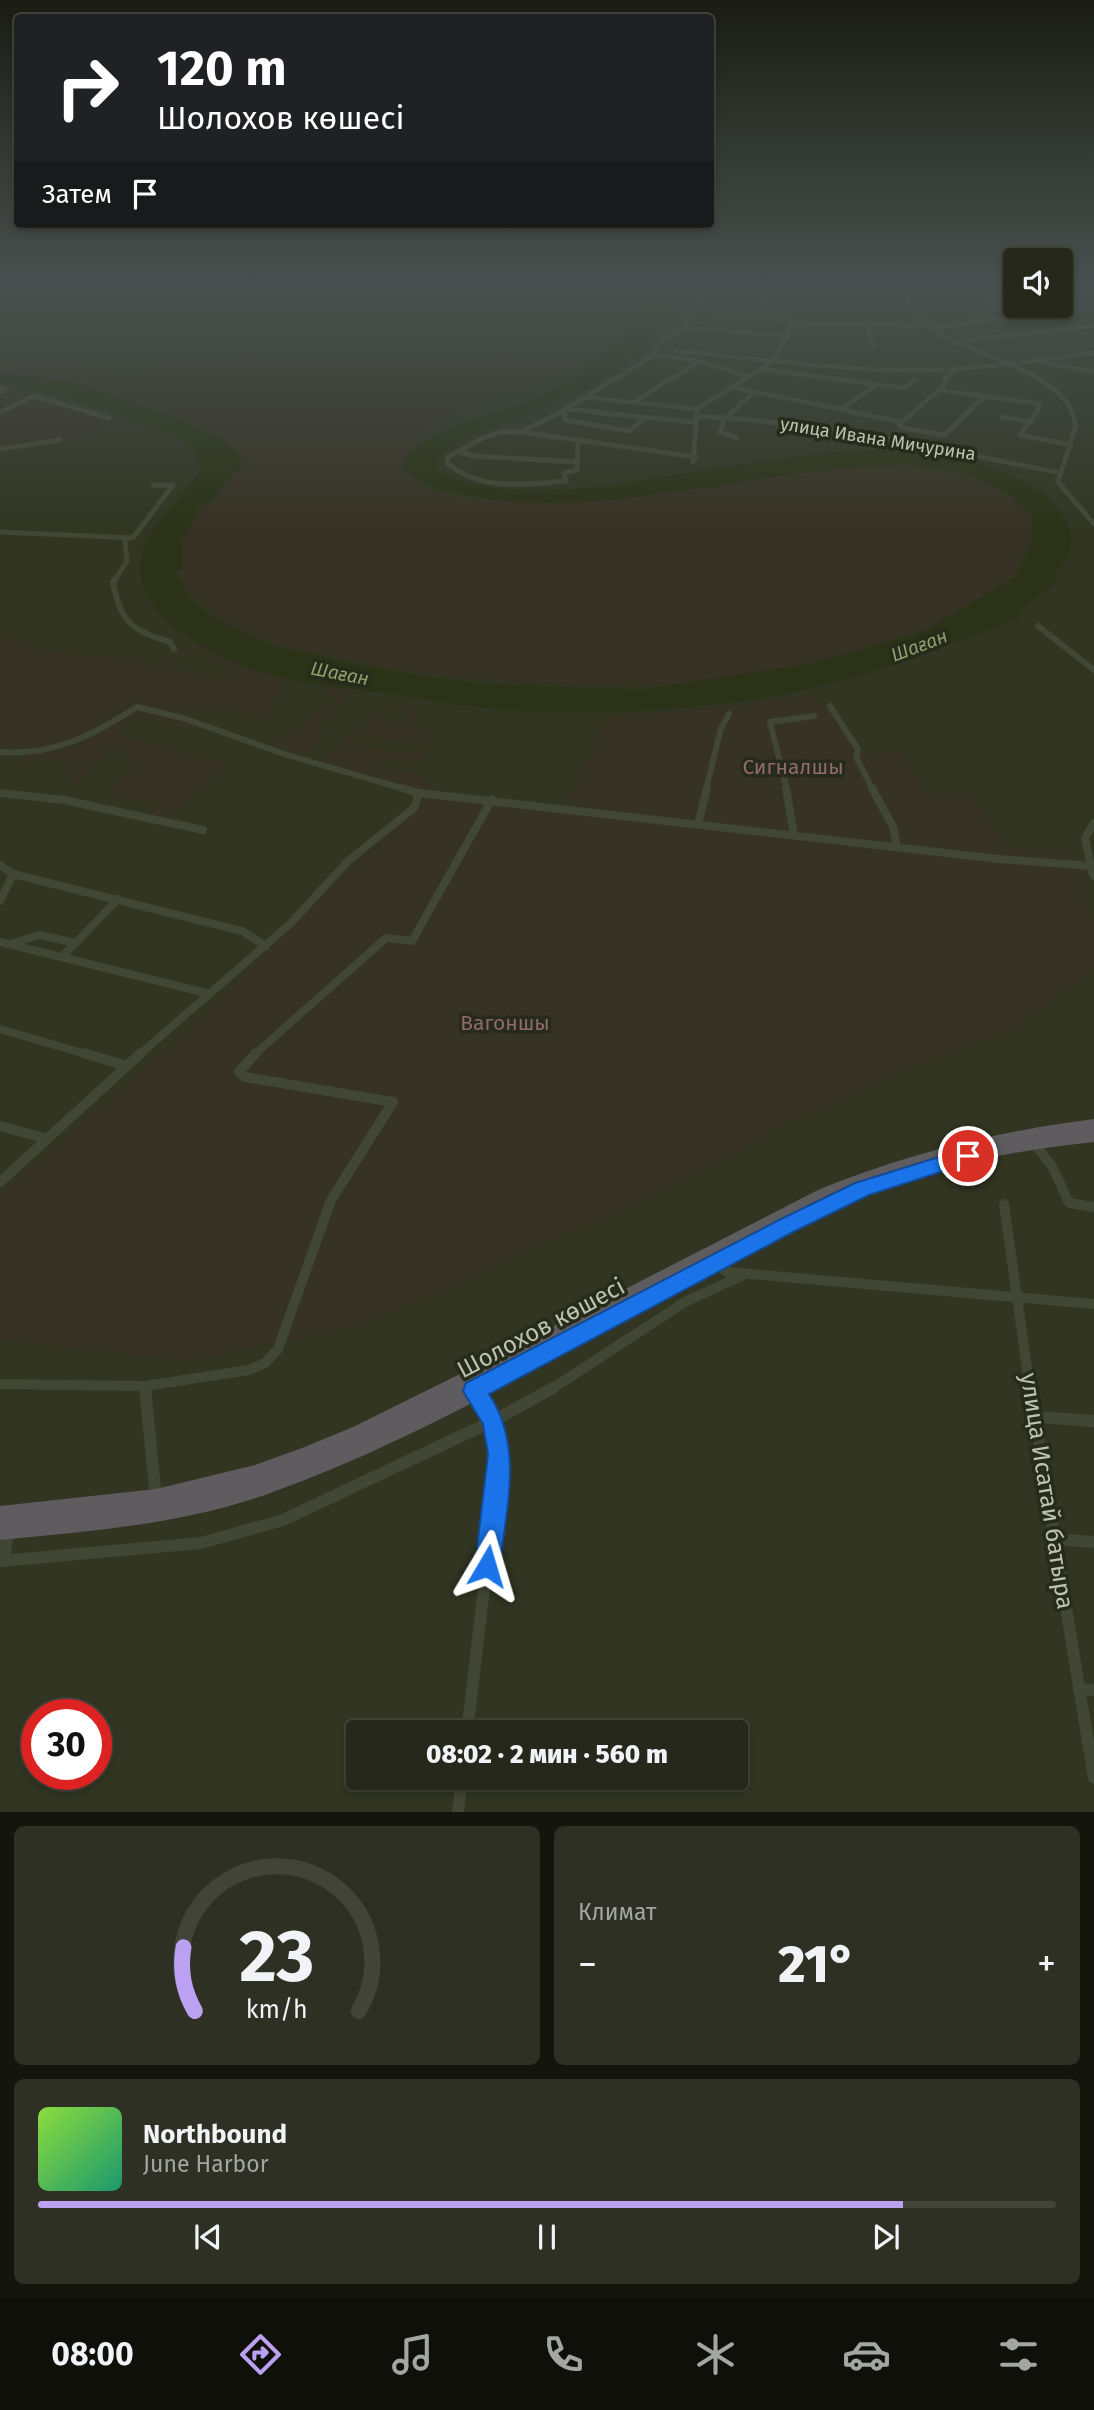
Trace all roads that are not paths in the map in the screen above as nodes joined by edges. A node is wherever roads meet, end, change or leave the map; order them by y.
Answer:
1 (636, 366) edge
2 (691, 366) edge
3 (713, 366) edge
4 (766, 366) edge
5 (837, 366) edge
6 (993, 366) edge
7 (1015, 366) edge
8 (1061, 366) edge
9 (760, 369) junction
10 (952, 369) junction
11 (1094, 372) edge
12 (748, 376) junction
13 (914, 380) dead end
14 (876, 385) junction
15 (731, 387) junction
16 (939, 390) junction
17 (754, 391) junction
18 (984, 396) junction
19 (583, 397) junction
20 (634, 402) junction
21 (697, 409) junction
22 (565, 410) junction
23 (841, 410) junction
24 (0, 412) edge
25 (1002, 417) dead end
26 (109, 418) dead end
27 (645, 418) junction
28 (727, 418) junction
29 (694, 419) junction
30 (1031, 422) junction
31 (900, 423) junction
32 (521, 432) junction
33 (737, 438) dead end
34 (60, 440) dead end
35 (582, 441) junction
36 (1072, 445) junction
37 (0, 449) edge
38 (457, 452) junction
39 (578, 462) junction
40 (1060, 473) junction
41 (153, 485) dead end
42 (1094, 524) edge
43 (0, 532) edge
44 (125, 540) junction
45 (1038, 626) dead end
46 (174, 649) dead end
47 (1094, 670) edge
48 (830, 706) dead end
49 (729, 714) dead end
50 (814, 716) dead end
51 (0, 752) edge
52 (0, 793) edge
53 (419, 793) junction
54 (492, 799) junction
55 (1094, 823) edge
56 (698, 824) junction
57 (202, 830) dead end
58 (794, 835) junction
59 (897, 847) junction
60 (0, 866) edge
61 (1093, 870) edge
62 (13, 874) junction
63 (118, 899) junction
64 (0, 901) edge
65 (0, 942) edge
66 (76, 943) junction
67 (10, 944) junction
68 (266, 946) junction
69 (62, 957) junction
70 (210, 994) junction
71 (0, 1029) edge
72 (127, 1066) junction
73 (1094, 1125) edge
74 (0, 1126) edge
75 (1094, 1136) edge
76 (48, 1139) junction
77 (1033, 1142) junction
78 (0, 1182) edge
79 (1004, 1204) dead end
80 (1094, 1207) edge
81 (716, 1263) junction
82 (746, 1274) junction
83 (1016, 1297) junction
84 (1094, 1304) edge
85 (0, 1384) edge
86 (471, 1385) junction
87 (145, 1386) junction
88 (1034, 1416) junction
89 (494, 1421) junction
90 (1094, 1421) edge
91 (156, 1498) junction
92 (4, 1522) edge
93 (1054, 1539) junction
94 (1094, 1542) edge
95 (2, 1561) edge
96 (1079, 1689) junction
97 (1094, 1690) edge
98 (468, 1720) edge
99 (1094, 1777) edge
100 (461, 1790) edge
101 (458, 1811) edge

1 - 19 street
2 - 20 street
3 - 12 street
4 - 9 street
5 - 10 street
6 - 10 street
7 - 36 street
8 - 11 street
9 - 12 street
9 - 14 street
10 - 16 street
12 - 15 street
13 - 14 street
14 - 23 street
15 - 17 street
15 - 21 street
16 - 18 street
16 - 31 street
17 - 23 street
17 - 28 street
18 - 30 street
18 - 31 street
19 - 20 street
19 - 22 street
20 - 21 street
21 - 29 street
22 - 27 street, улица Ивана Мичурина
22 - 27 street
22 - 32 street
23 - 31 street
24 - 26 street
25 - 30 street
27 - 29 street, улица Ивана Мичурина
28 - 29 street, улица Ивана Мичурина
28 - 33 street
28 - 40 street, улица Ивана Мичурина
29 - 35 street
30 - 36 street
32 - 35 street
32 - 38 street
34 - 37 street
35 - 39 street
36 - 40 street
38 - 39 street
38 - 39 street
40 - 42 street
41 - 44 street
43 - 44 street
44 - 46 street
45 - 47 street
48 - 59 street
49 - 56 street
50 - 58 street
51 - 53 street
52 - 57 street
53 - 54 street
53 - 68 street
54 - 56 street
54 - 87 street
55 - 61 street
56 - 58 street
58 - 59 street
59 - 61 street
60 - 62 street
62 - 63 street
62 - 64 street
63 - 66 street
63 - 68 street
65 - 67 street
66 - 67 street
66 - 69 street
67 - 69 street
68 - 70 street
69 - 70 street
70 - 72 street
71 - 72 street
72 - 76 street
73 - 86 highway, Шолохов көшесі
74 - 76 street
75 - 77 highway, Шолохов көшесі
76 - 78 street
77 - 80 street
77 - 81 highway, Шолохов көшесі
79 - 83 street, улица Исатай батыра
81 - 82 street
81 - 86 highway, Шолохов көшесі
82 - 83 street
82 - 89 street
83 - 84 street
83 - 88 street, улица Исатай батыра
85 - 87 street
86 - 89 street
86 - 91 highway, Шолохов көшесі
86 - 92 highway, Шолохов көшесі
87 - 91 street
88 - 90 street
88 - 93 street, улица Исатай батыра
89 - 95 street
89 - 98 street
91 - 92 highway, Шолохов көшесі
92 - 95 street
93 - 94 street
93 - 96 street, улица Исатай батыра
96 - 97 street
96 - 99 street, улица Исатай батыра
100 - 101 street

